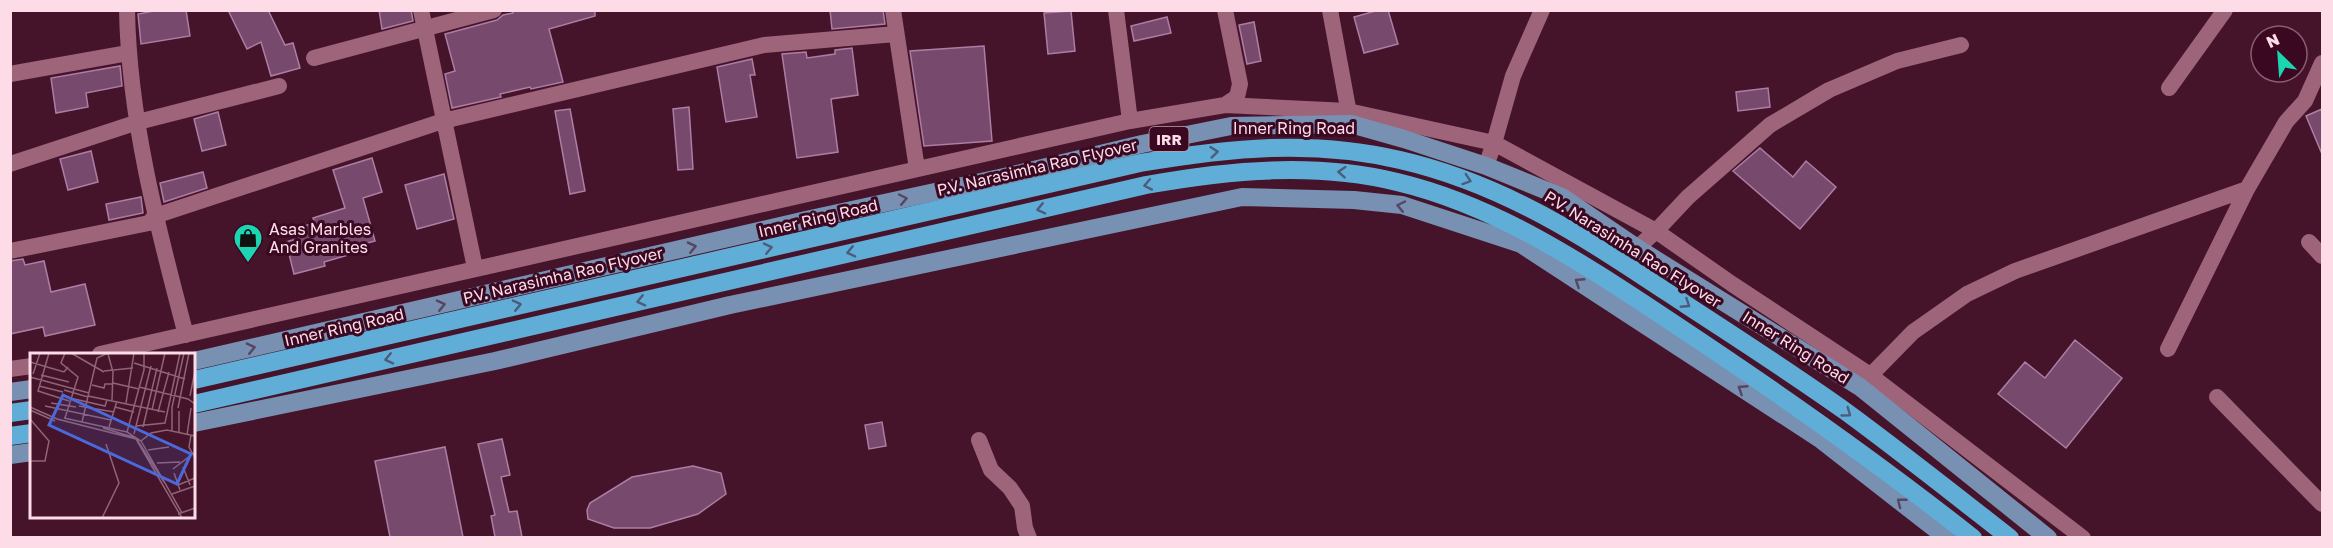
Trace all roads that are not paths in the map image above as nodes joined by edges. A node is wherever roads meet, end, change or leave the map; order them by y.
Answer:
1 (127, 10) edge
2 (422, 10) edge
3 (494, 10) edge
4 (893, 10) edge
5 (1116, 10) edge
6 (1225, 10) edge
7 (1330, 10) edge
8 (1542, 10) edge
9 (2225, 10) edge
10 (426, 30) junction
11 (896, 34) junction
12 (1961, 45) dead end
13 (128, 53) junction
14 (314, 58) dead end
15 (2322, 63) edge
16 (10, 74) edge
17 (279, 86) dead end
18 (2169, 88) dead end
19 (2322, 89) edge
20 (2305, 101) junction
21 (1225, 105) junction
22 (1350, 118) junction
23 (444, 121) junction
24 (1130, 121) junction
25 (138, 122) junction
26 (1494, 143) junction
27 (10, 164) edge
28 (1486, 166) junction
29 (918, 169) junction
30 (2247, 189) junction
31 (155, 216) junction
32 (1656, 231) junction
33 (2309, 242) dead end
34 (1637, 248) junction
35 (10, 251) edge
36 (2322, 256) edge
37 (475, 268) junction
38 (186, 335) junction
39 (2169, 348) dead end
40 (105, 353) edge
41 (195, 361) edge
42 (30, 366) edge
43 (10, 369) edge
44 (195, 380) edge
45 (1865, 381) junction
46 (30, 389) edge
47 (10, 392) edge
48 (2217, 396) dead end
49 (195, 404) edge
50 (30, 410) edge
51 (10, 413) edge
52 (195, 423) edge
53 (30, 433) edge
54 (10, 436) edge
55 (979, 440) dead end
56 (30, 452) edge
57 (10, 455) edge
58 (2322, 504) edge
59 (1029, 537) edge
60 (1947, 537) edge
61 (1973, 537) edge
62 (2010, 537) edge
63 (2048, 537) edge
64 (2083, 537) edge

1 - 13 street
2 - 10 street
3 - 10 street
4 - 11 street
5 - 24 street
6 - 21 street
7 - 22 street
8 - 26 street
9 - 18 street
10 - 14 street
10 - 23 street
11 - 23 street
11 - 29 street
12 - 32 street
13 - 16 street
13 - 25 street
15 - 20 street
17 - 25 street
19 - 20 street
20 - 30 street
21 - 22 street
21 - 24 street
22 - 26 street
22 - 28 main road, Inner Ring Road / IRR
41 -> 22 main road, Inner Ring Road / IRR
23 - 31 street
23 - 37 street
24 - 29 street
25 - 27 street
25 - 31 street
26 - 28 street
26 - 32 street
28 - 34 main road, Inner Ring Road / IRR
29 - 37 street
30 - 39 street
30 - 45 street
31 - 35 street
31 - 38 street
32 - 34 street
32 - 45 street
33 - 36 street
34 - 45 main road, Inner Ring Road / IRR
37 - 38 street
38 - 40 street
42 - 43 street
44 -> 62 highway, P.V. Narasimha Rao Flyover
45 - 63 main road, Inner Ring Road / IRR
45 - 64 street
46 - 47 main road
48 - 58 street
61 -> 49 highway
50 - 51 highway
60 -> 52 main road
53 - 54 highway
55 - 59 street
56 - 57 main road

